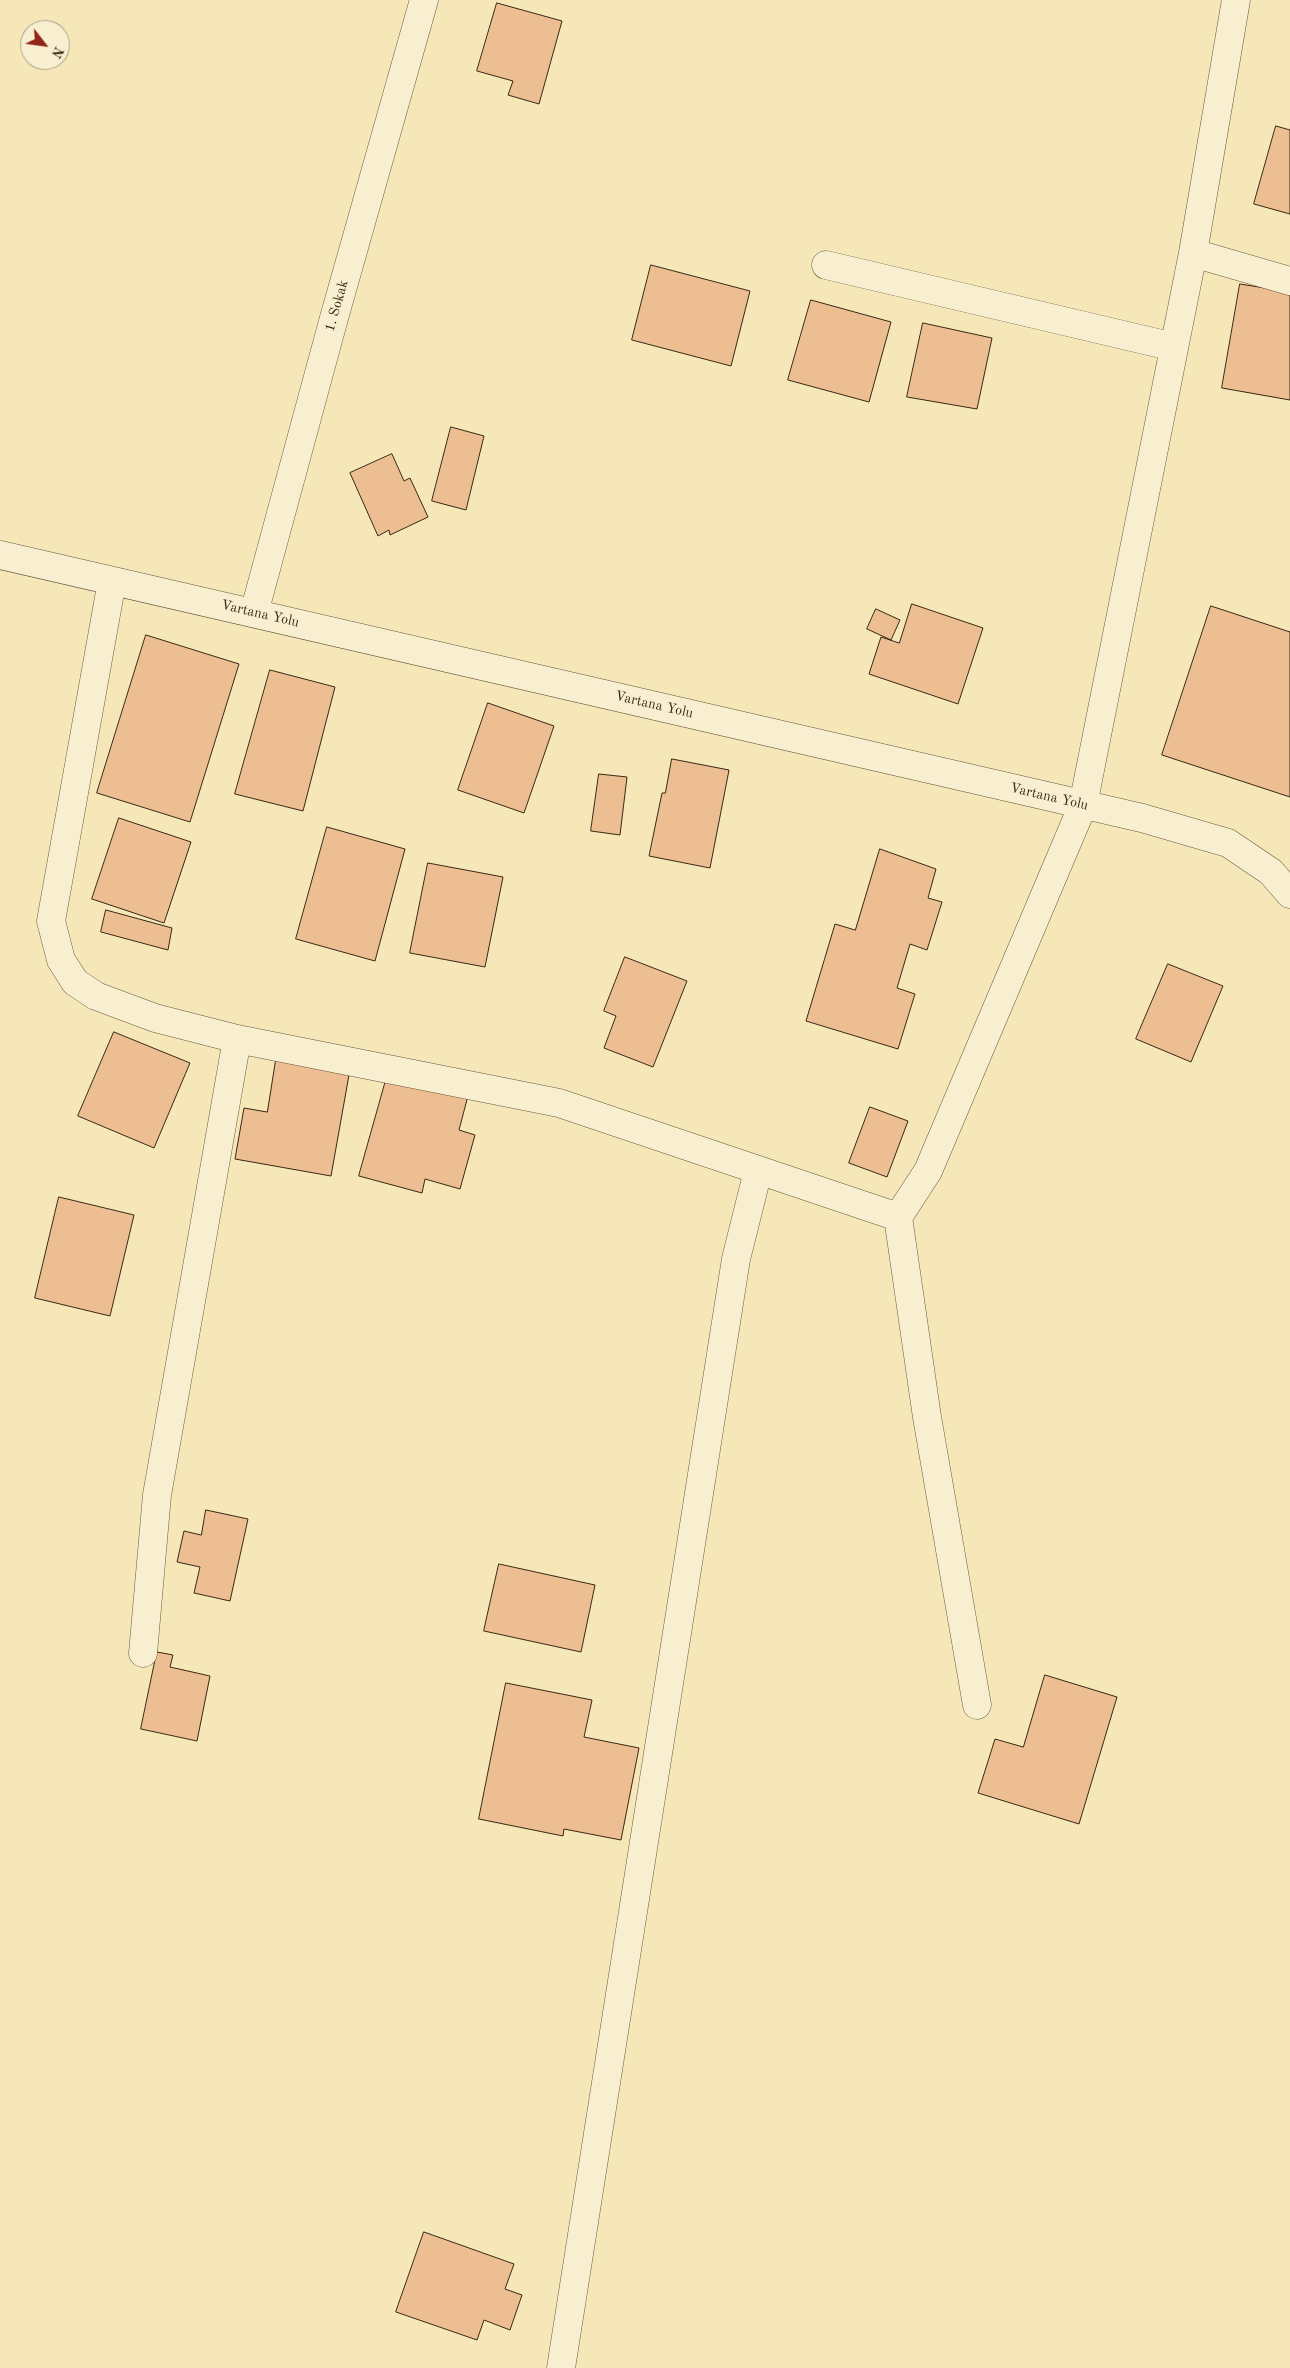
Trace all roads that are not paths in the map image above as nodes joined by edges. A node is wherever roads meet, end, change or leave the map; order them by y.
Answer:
1 (424, 0) edge
2 (1236, 0) edge
3 (1193, 253) junction
4 (826, 265) dead end
5 (1290, 281) edge
6 (1174, 347) junction
7 (0, 555) edge
8 (112, 581) junction
9 (254, 613) junction
10 (1083, 805) junction
11 (1290, 894) edge
12 (237, 1039) junction
13 (758, 1171) junction
14 (898, 1217) junction
15 (143, 1653) dead end
16 (976, 1706) dead end
17 (561, 2368) edge

1 - 9 street, 1. Sokak
2 - 3 street
3 - 5 street
3 - 6 street
4 - 6 street
6 - 10 street
7 - 8 street, Vartana Yolu
8 - 9 street, Vartana Yolu
8 - 12 street
9 - 10 street, Vartana Yolu
10 - 11 street, Vartana Yolu
10 - 14 street
12 - 13 street
12 - 15 street
13 - 14 street
13 - 17 street
14 - 16 street

